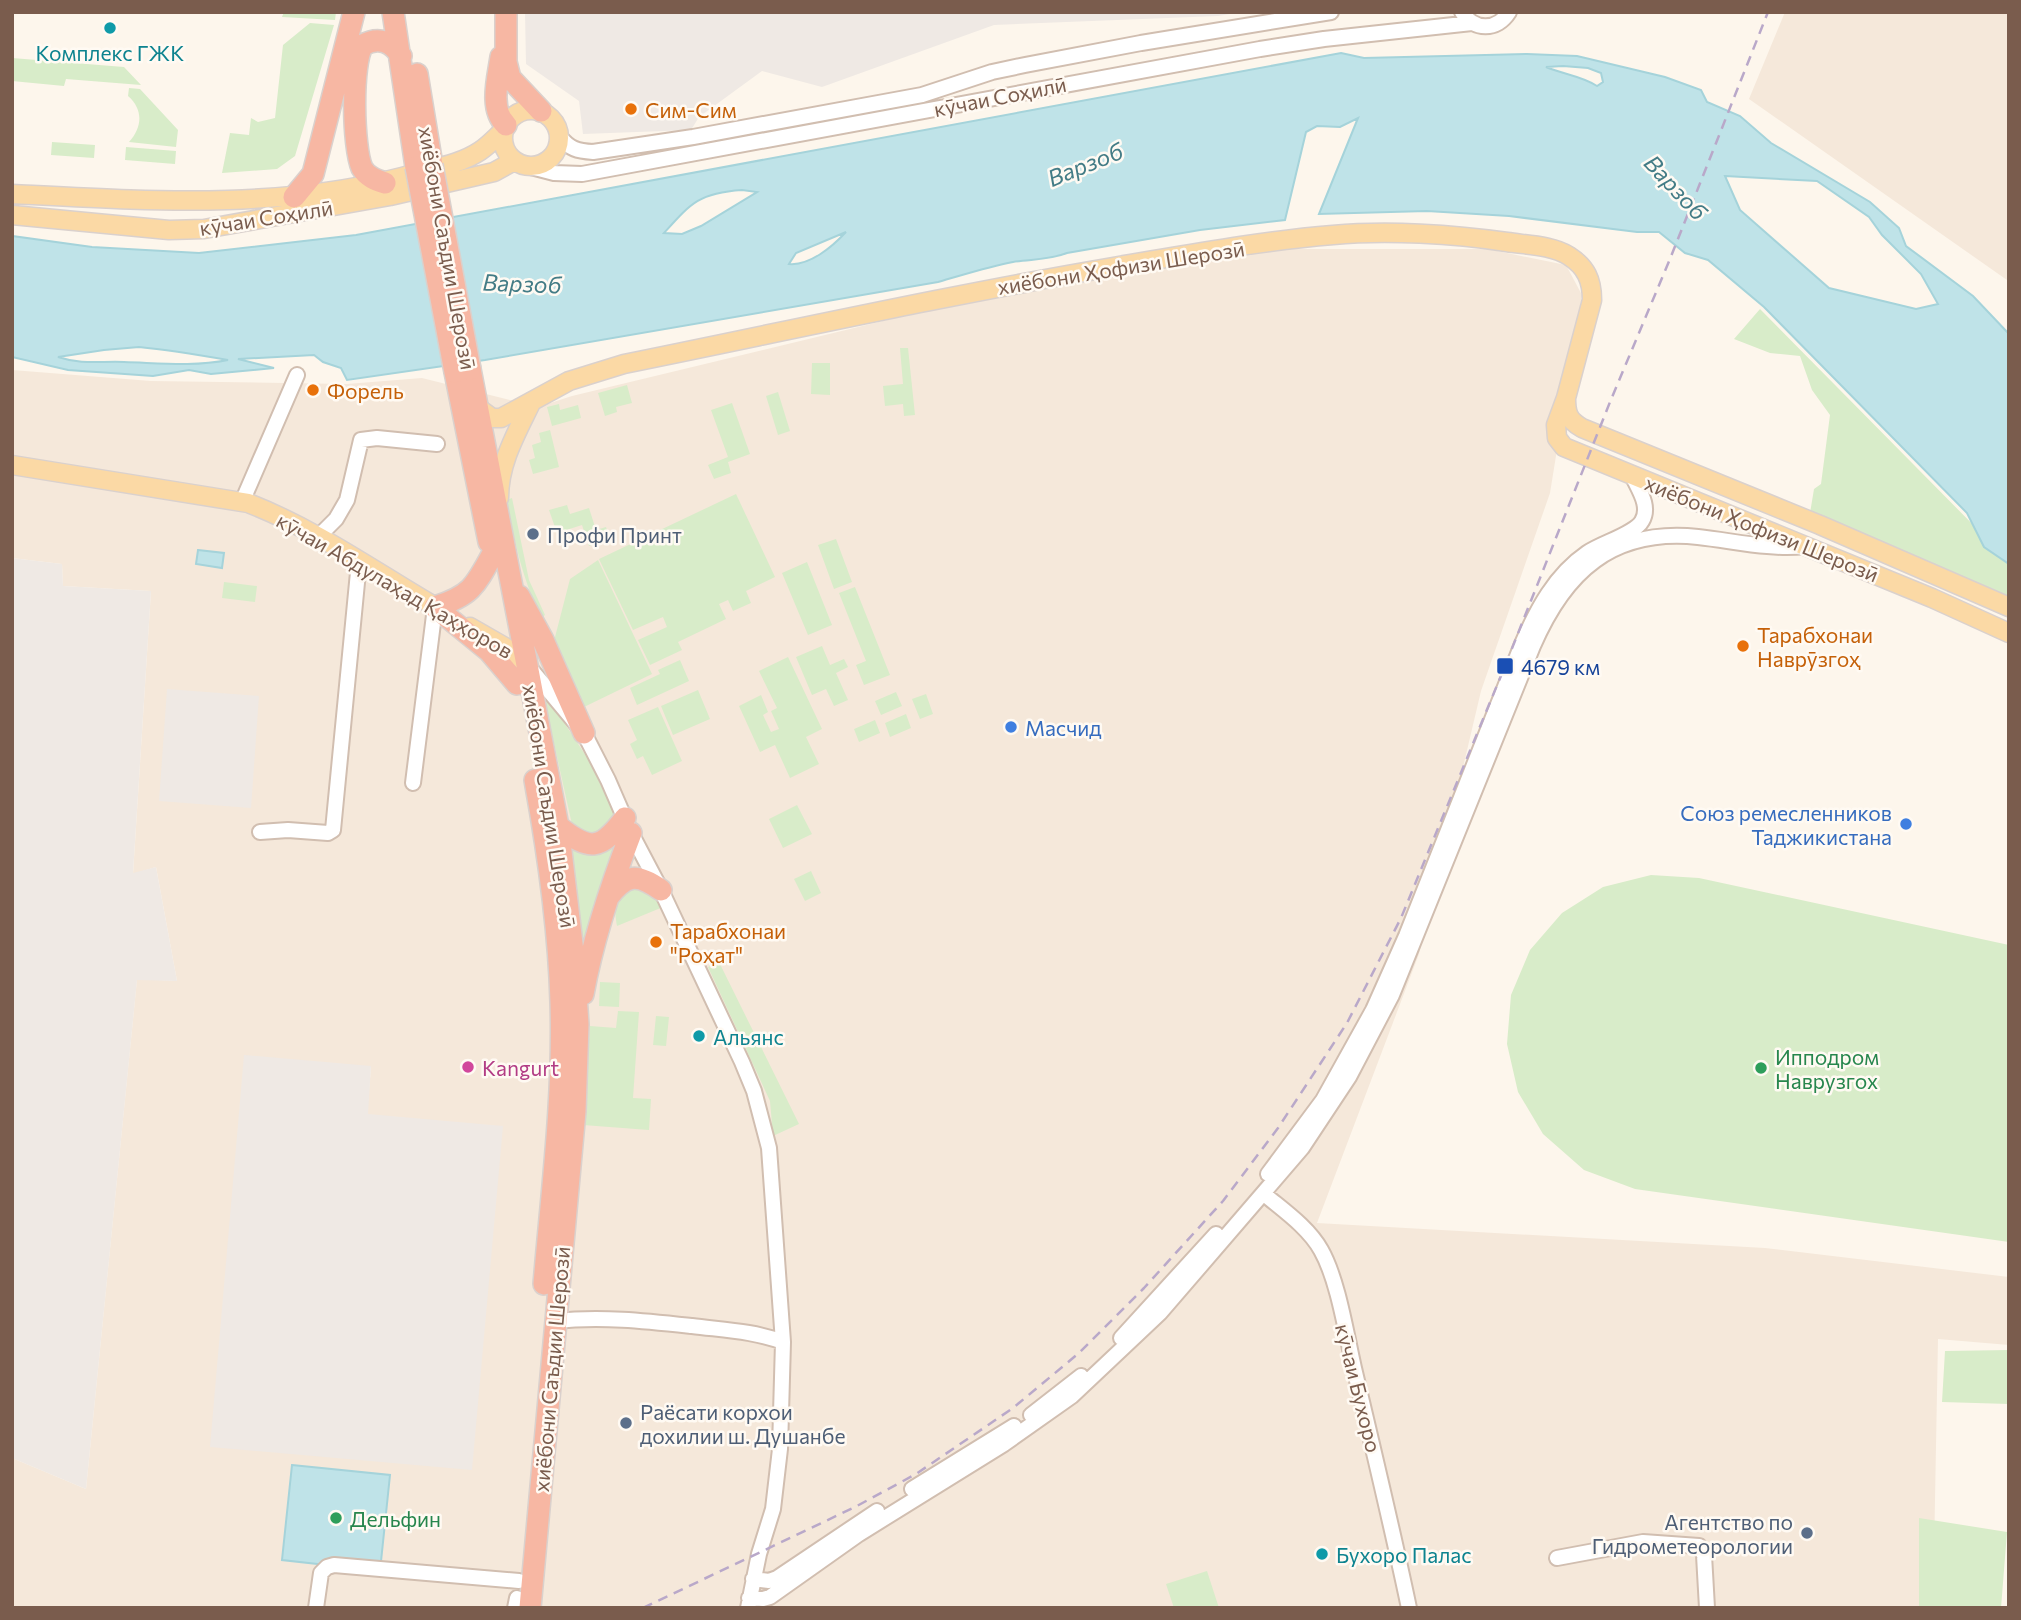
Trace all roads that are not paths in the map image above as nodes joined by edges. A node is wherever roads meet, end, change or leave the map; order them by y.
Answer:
1 (354, 12) edge
2 (393, 12) edge
3 (407, 12) edge
4 (506, 12) edge
5 (1331, 12) edge
6 (1509, 12) edge
7 (1467, 18) edge
8 (1255, 24) junction
9 (505, 34) junction
10 (1260, 49) junction
11 (401, 56) junction
12 (541, 111) junction
13 (505, 127) junction
14 (559, 137) junction
15 (522, 164) junction
16 (424, 166) junction
17 (385, 183) junction
18 (12, 194) edge
19 (294, 197) junction
20 (140, 199) junction
21 (207, 199) junction
22 (12, 215) edge
23 (133, 228) junction
24 (204, 229) junction
25 (462, 371) junction
26 (297, 374) dead end
27 (1566, 398) junction
28 (531, 403) junction
29 (477, 407) junction
30 (437, 444) dead end
31 (12, 465) edge
32 (1632, 475) junction
33 (242, 502) junction
34 (490, 512) junction
35 (1820, 525) junction
36 (317, 538) junction
37 (1808, 546) junction
38 (492, 555) junction
39 (359, 562) junction
40 (511, 580) junction
41 (435, 607) junction
42 (2009, 607) edge
43 (2009, 633) edge
44 (518, 656) junction
45 (517, 684) junction
46 (1500, 711) junction
47 (584, 733) junction
48 (413, 783) dead end
49 (628, 825) junction
50 (558, 826) junction
51 (261, 832) dead end
52 (1449, 841) junction
53 (661, 890) junction
54 (609, 896) junction
55 (578, 1024) junction
56 (1264, 1194) junction
57 (555, 1321) junction
58 (783, 1342) junction
59 (1557, 1558) dead end
60 (753, 1579) junction
61 (520, 1600) edge
62 (748, 1603) edge
63 (316, 1608) edge
64 (1409, 1608) edge
65 (1707, 1608) edge

1 - 19 highway
2 - 11 highway, хиёбони Саъдии Шерозӣ
3 - 16 highway, хиёбони Саъдии Шерозӣ
4 - 9 highway
5 - 8 street, кӯчаи Соҳилӣ
6 - 7 street, кӯчаи Соҳилӣ
7 - 10 street, кӯчаи Соҳилӣ
8 - 10 street
8 - 14 street, кӯчаи Соҳилӣ
9 - 12 highway
9 - 13 highway
10 - 15 street, кӯчаи Соҳилӣ
11 - 16 highway, хиёбони Саъдии Шерозӣ
11 - 17 highway
12 - 13 main road
12 - 14 main road
13 - 15 main road
13 - 17 main road, кӯчаи Соҳилӣ
14 - 15 main road
15 - 24 main road, кӯчаи Соҳилӣ
16 - 25 highway, хиёбони Саъдии Шерозӣ, bridge
17 - 19 main road, кӯчаи Соҳилӣ
18 - 20 main road, кӯчаи Соҳилӣ
19 - 21 main road, кӯчаи Соҳилӣ
20 - 21 main road, кӯчаи Соҳилӣ
20 - 23 main road
21 - 24 main road
22 - 23 main road, кӯчаи Соҳилӣ
23 - 24 main road, кӯчаи Соҳилӣ
25 - 29 highway, хиёбони Саъдии Шерозӣ
25 - 34 highway, хиёбони Саъдии Шерозӣ
26 - 33 street
27 - 28 main road, хиёбони Ҳофизи Шерозӣ
27 - 32 main road, хиёбони Ҳофизи Шерозӣ
27 - 35 main road, хиёбони Ҳофизи Шерозӣ
28 - 29 main road, хиёбони Ҳофизи Шерозӣ
28 - 34 main road
29 - 34 highway, хиёбони Саъдии Шерозӣ
30 - 36 street
31 - 33 main road, кӯчаи Абдулаҳад Қаҳҳоров
32 - 37 main road, хиёбони Ҳофизи Шерозӣ
32 - 46 street
33 - 36 main road, кӯчаи Абдулаҳад Қаҳҳоров
34 - 38 highway, хиёбони Саъдии Шерозӣ
34 - 40 highway, хиёбони Саъдии Шерозӣ
35 - 37 main road
35 - 42 main road, хиёбони Ҳофизи Шерозӣ
36 - 39 main road, кӯчаи Абдулаҳад Қаҳҳоров
37 - 43 main road, хиёбони Ҳофизи Шерозӣ
37 - 46 street
38 - 41 highway
38 - 44 highway, хиёбони Саъдии Шерозӣ
39 - 41 main road, кӯчаи Абдулаҳад Қаҳҳоров
39 - 51 street
40 - 44 highway, хиёбони Саъдии Шерозӣ
40 - 47 highway
41 - 44 main road, кӯчаи Абдулаҳад Қаҳҳоров
41 - 45 highway
41 - 48 street
44 - 45 highway, хиёбони Саъдии Шерозӣ
44 - 47 street, кӯчаи Абдулаҳад Қаҳҳоров
44 - 50 highway, хиёбони Саъдии Шерозӣ
45 - 61 highway, хиёбони Саъдии Шерозӣ
46 - 52 street
47 - 49 street, кӯчаи Абдулаҳад Қаҳҳоров
49 - 50 highway
49 - 53 street, кӯчаи Абдулаҳад Қаҳҳоров
49 - 54 highway
50 - 55 highway, хиёбони Саъдии Шерозӣ
52 - 56 street
52 - 60 street
53 - 54 highway
53 - 58 street, кӯчаи Абдулаҳад Қаҳҳоров
54 - 55 highway
55 - 57 highway, хиёбони Саъдии Шерозӣ
56 - 62 street
56 - 64 street, кӯчаи Бухоро
57 - 58 street
57 - 61 highway, хиёбони Саъдии Шерозӣ
58 - 60 street, кӯчаи Абдулаҳад Қаҳҳоров
59 - 65 street
60 - 62 street, кӯчаи Абдулаҳад Қаҳҳоров
61 - 63 street

